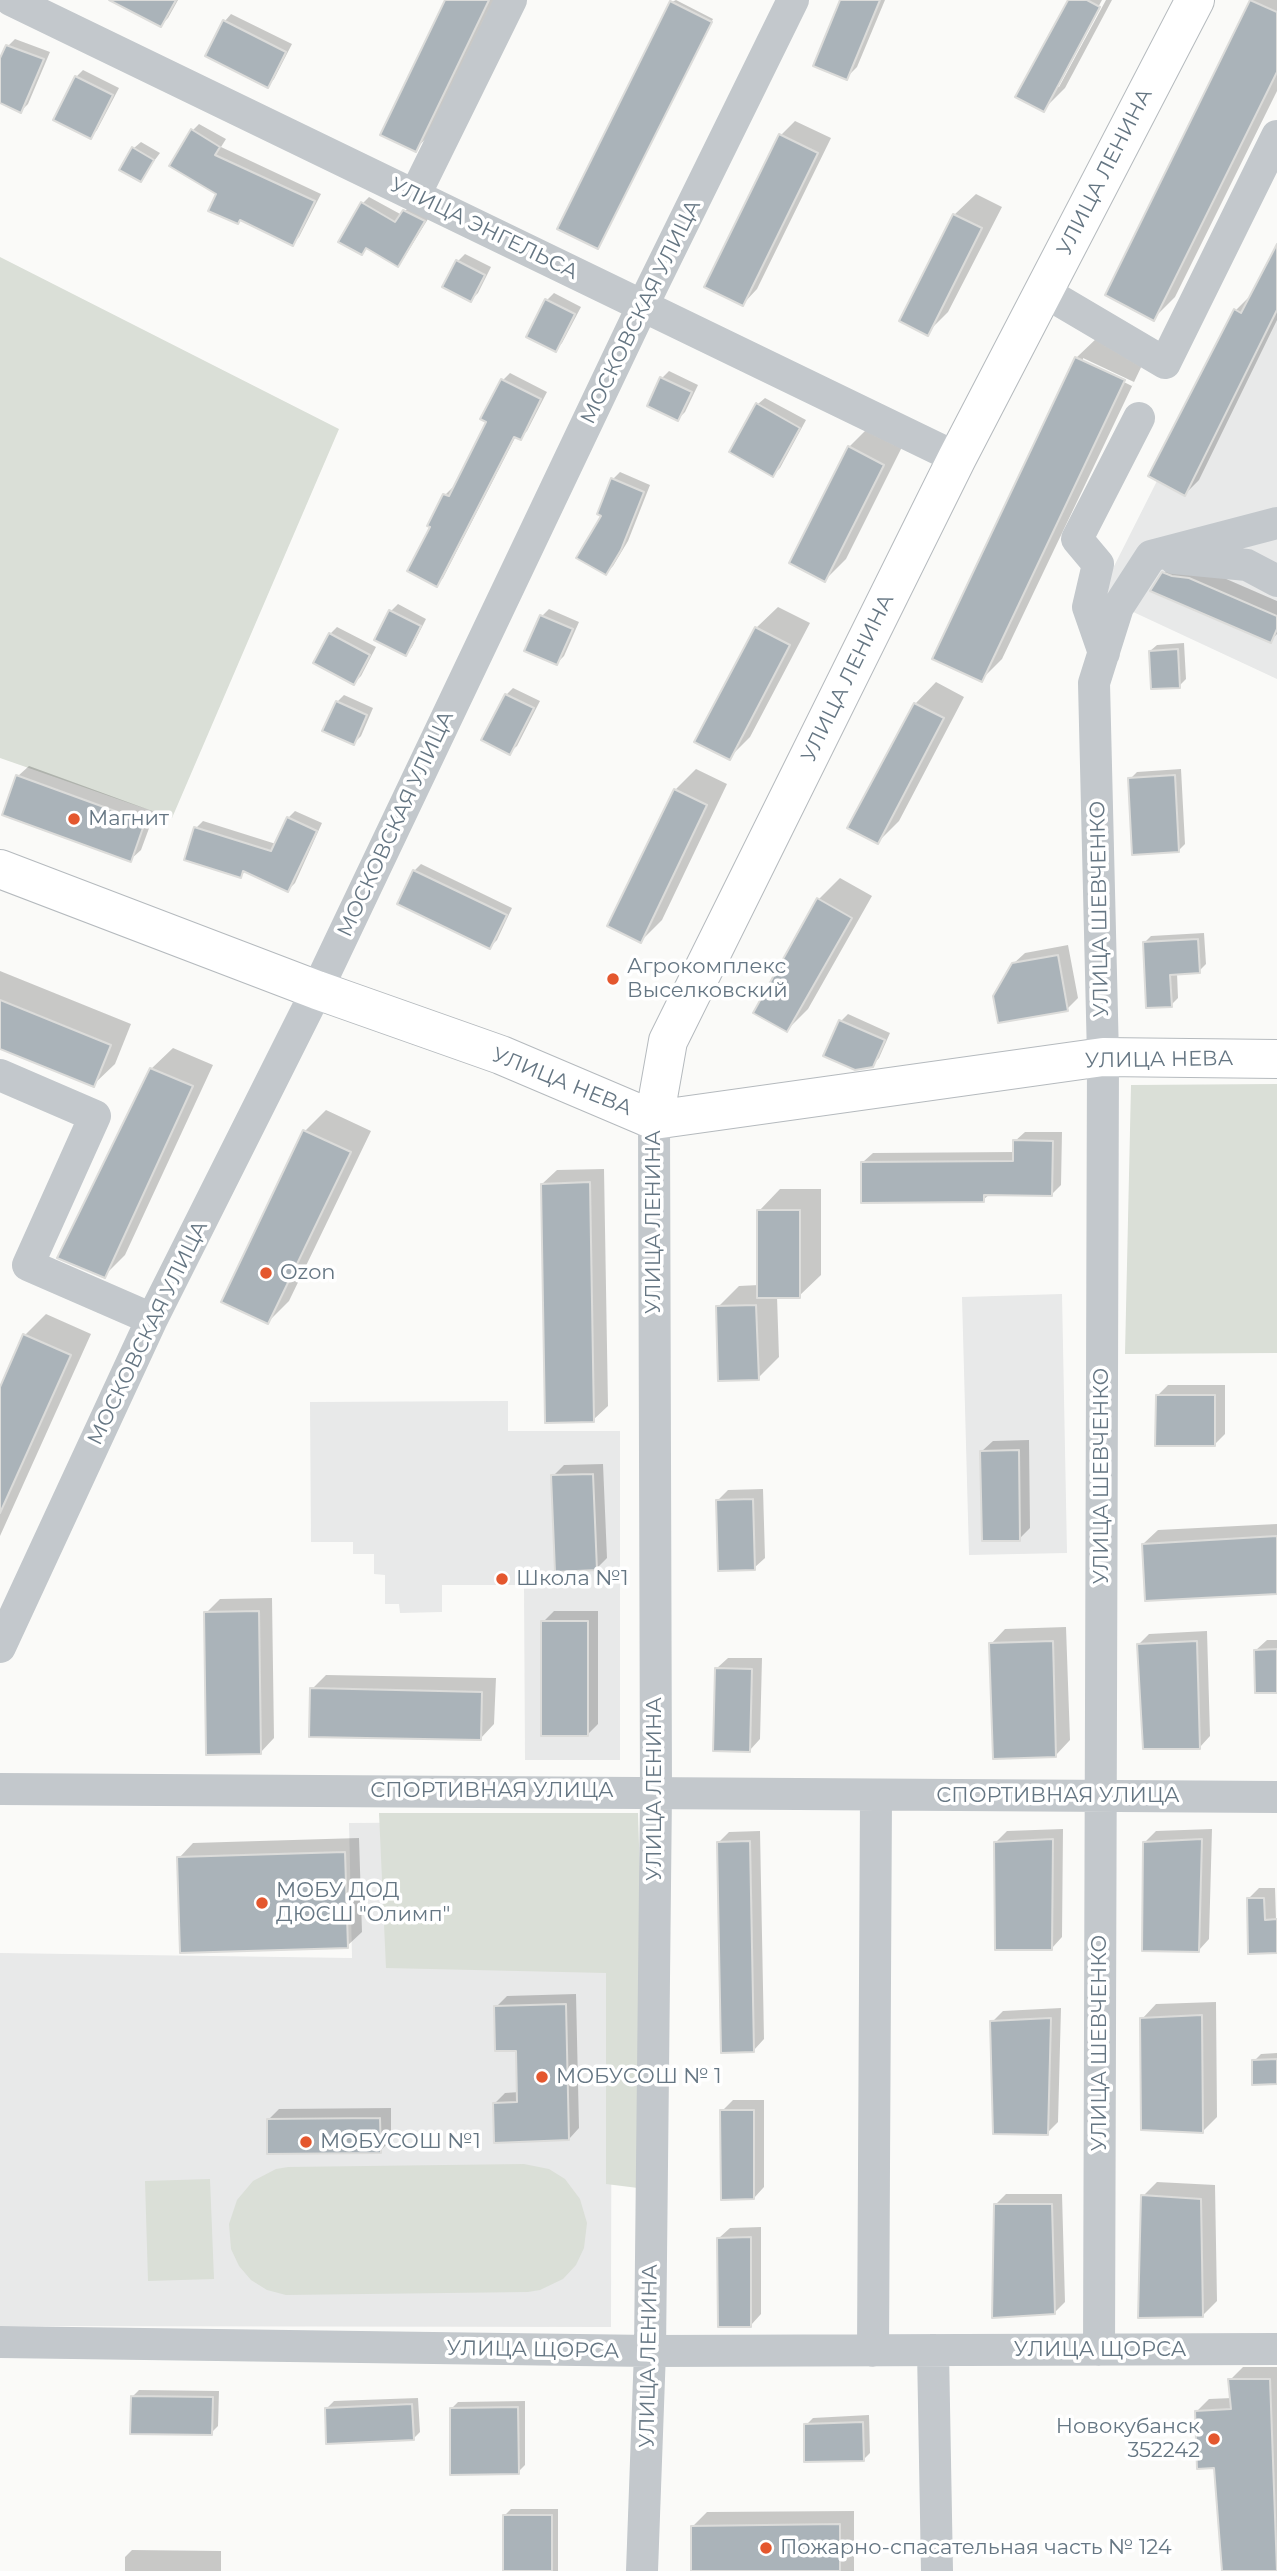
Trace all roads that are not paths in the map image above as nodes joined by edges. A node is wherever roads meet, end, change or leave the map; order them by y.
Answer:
1 (11, 0) edge
2 (512, 0) edge
3 (793, 0) edge
4 (1195, 0) edge
5 (1277, 136) edge
6 (415, 195) junction
7 (1043, 291) junction
8 (642, 307) junction
9 (1139, 418) dead end
10 (957, 458) junction
11 (1277, 523) edge
12 (1151, 556) junction
13 (1277, 581) edge
14 (1104, 653) junction
15 (0, 869) edge
16 (317, 990) junction
17 (1103, 1057) junction
18 (1277, 1059) edge
19 (0, 1075) edge
20 (654, 1120) junction
21 (152, 1319) junction
22 (10, 1602) edge
23 (0, 1647) edge
24 (0, 1790) edge
25 (656, 1792) junction
26 (876, 1794) junction
27 (1100, 1797) junction
28 (1277, 1797) edge
29 (0, 2342) edge
30 (1277, 2349) edge
31 (933, 2350) junction
32 (1099, 2350) junction
33 (650, 2351) junction
34 (873, 2351) junction
35 (642, 2571) edge
36 (937, 2571) edge

1 - 6 street, УЛИЦА ЭНГЕЛЬСА
2 - 6 street
3 - 8 street, МОСКОВСКАЯ УЛИЦА
4 - 7 main road, УЛИЦА ЛЕНИНА
5 - 7 street
6 - 8 street, УЛИЦА ЭНГЕЛЬСА
7 - 10 main road, УЛИЦА ЛЕНИНА
8 - 10 street, УЛИЦА ЭНГЕЛЬСА
8 - 16 street, МОСКОВСКАЯ УЛИЦА
9 - 14 street
10 - 20 main road, УЛИЦА ЛЕНИНА
11 - 12 street
12 - 13 street
12 - 14 street, УЛИЦА ШЕВЧЕНКО
14 - 17 street, УЛИЦА ШЕВЧЕНКО
15 - 16 main road, УЛИЦА НЕВА
16 - 20 main road, УЛИЦА НЕВА
16 - 21 street, МОСКОВСКАЯ УЛИЦА
17 - 18 main road, УЛИЦА НЕВА
17 - 20 main road, УЛИЦА НЕВА
17 - 27 street, УЛИЦА ШЕВЧЕНКО
19 - 21 street
20 - 25 street, УЛИЦА ЛЕНИНА
21 - 22 street, МОСКОВСКАЯ УЛИЦА
22 - 23 street, МОСКОВСКАЯ УЛИЦА
24 - 25 street, СПОРТИВНАЯ УЛИЦА
25 - 26 street, СПОРТИВНАЯ УЛИЦА
25 - 33 street, УЛИЦА ЛЕНИНА
26 - 27 street, СПОРТИВНАЯ УЛИЦА
26 - 34 street
27 - 28 street, СПОРТИВНАЯ УЛИЦА
27 - 32 street, УЛИЦА ШЕВЧЕНКО
29 - 33 street, УЛИЦА ЩОРСА
30 - 32 street, УЛИЦА ЩОРСА
31 - 32 street, УЛИЦА ЩОРСА
31 - 34 street, УЛИЦА ЩОРСА
31 - 36 street
33 - 34 street, УЛИЦА ЩОРСА
33 - 35 street, УЛИЦА ЛЕНИНА

